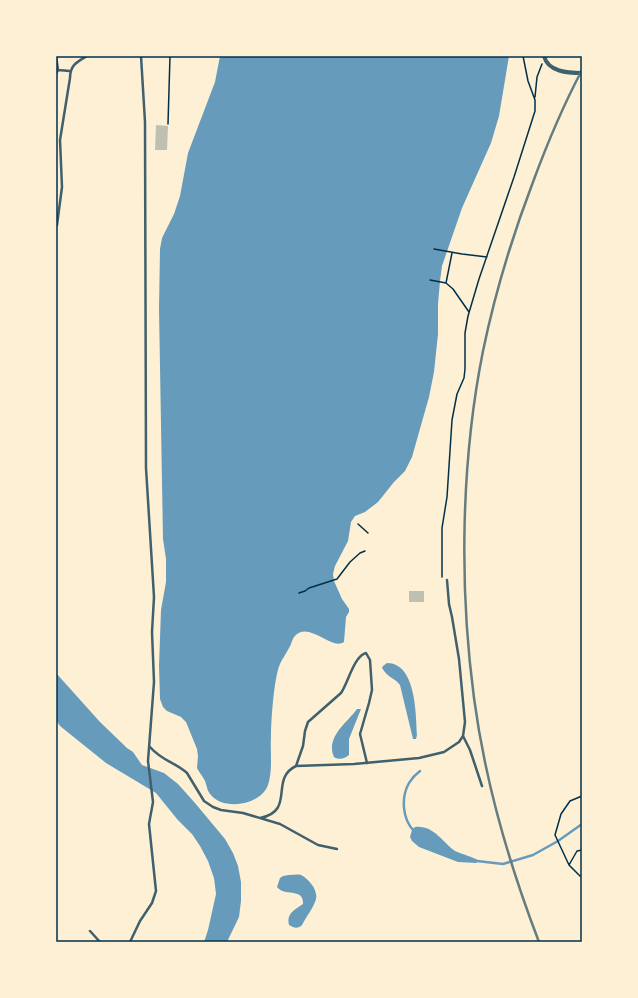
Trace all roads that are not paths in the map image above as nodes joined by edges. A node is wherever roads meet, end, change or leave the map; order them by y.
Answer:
1 (56, 56) edge
2 (87, 56) edge
3 (141, 56) edge
4 (544, 58) edge
5 (58, 70) junction
6 (70, 71) junction
7 (582, 73) edge
8 (56, 74) edge
9 (57, 225) edge
10 (447, 580) dead end
11 (462, 736) junction
12 (150, 747) junction
13 (367, 763) junction
14 (296, 766) junction
15 (482, 786) dead end
16 (260, 818) junction
17 (337, 849) dead end
18 (90, 931) dead end
19 (100, 942) edge
20 (130, 942) edge

1 - 5 lane
2 - 6 lane
3 - 12 lane
4 - 7 street
5 - 6 lane
5 - 8 lane
6 - 9 lane
10 - 11 lane
11 - 13 lane
11 - 15 lane
12 - 16 lane
12 - 20 lane
13 - 14 lane
13 - 14 lane
14 - 16 lane
16 - 17 lane
18 - 19 lane

